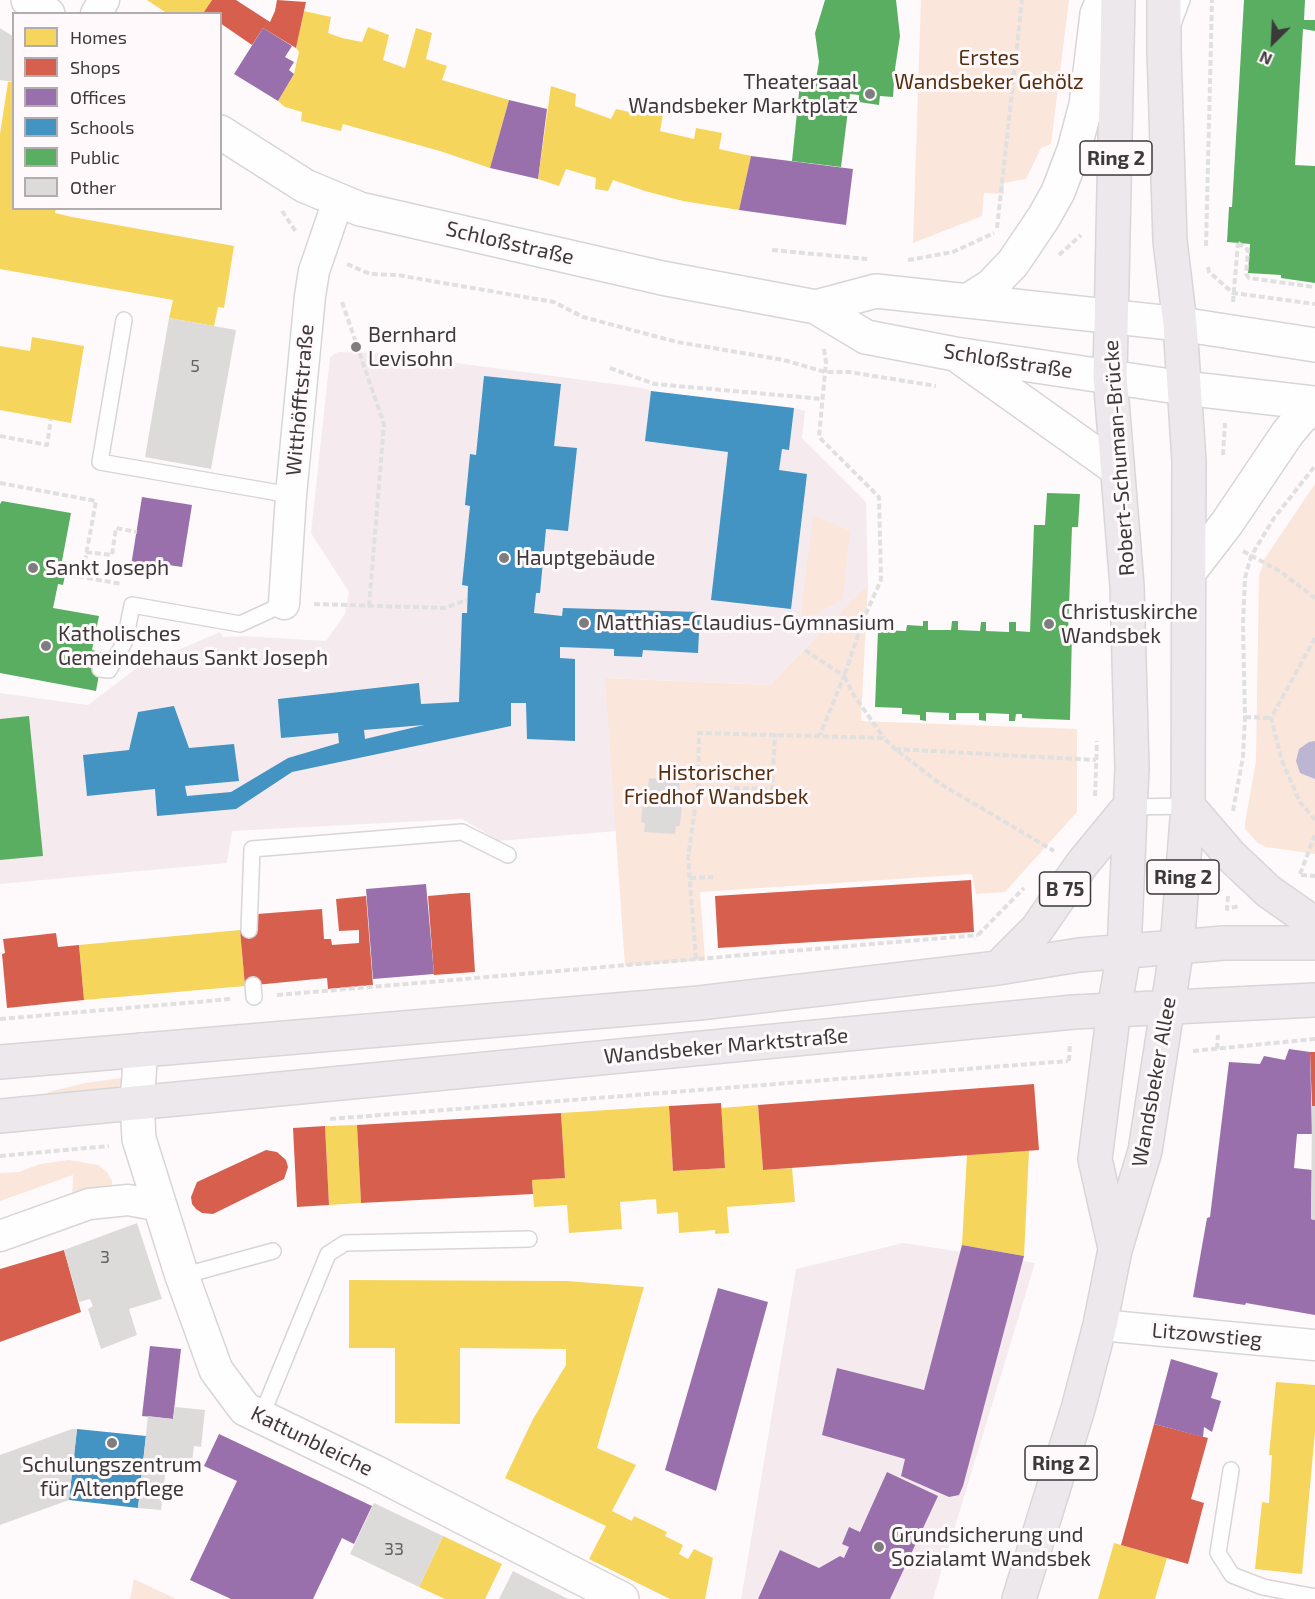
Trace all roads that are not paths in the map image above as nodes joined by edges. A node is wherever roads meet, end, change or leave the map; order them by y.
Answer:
1 (28, 0) edge
2 (1103, 0) edge
3 (1118, 0) edge
4 (1164, 0) edge
5 (1182, 0) edge
6 (45, 12) edge
7 (1164, 50) junction
8 (222, 133) edge
9 (338, 201) junction
10 (969, 300) junction
11 (816, 307) junction
12 (1111, 317) junction
13 (124, 320) dead end
14 (1179, 324) junction
15 (1315, 345) edge
16 (955, 354) junction
17 (1110, 376) junction
18 (1184, 388) junction
19 (1315, 403) edge
20 (1315, 408) edge
21 (1117, 469) junction
22 (291, 495) junction
23 (1190, 571) junction
24 (284, 604) joint
25 (100, 669) dead end
26 (1188, 806) junction
27 (1129, 807) junction
28 (508, 855) dead end
29 (1315, 924) edge
30 (249, 930) dead end
31 (1315, 944) edge
32 (1177, 947) junction
33 (1124, 952) junction
34 (998, 968) junction
35 (1315, 1000) edge
36 (1168, 1008) junction
37 (1114, 1010) junction
38 (141, 1050) junction
39 (0, 1062) edge
40 (137, 1102) junction
41 (0, 1116) edge
42 (161, 1206) junction
43 (0, 1236) edge
44 (529, 1239) dead end
45 (1115, 1250) junction
46 (273, 1251) dead end
47 (182, 1276) junction
48 (1100, 1325) junction
49 (1315, 1345) edge
50 (261, 1417) junction
51 (1231, 1470) dead end
52 (1315, 1597) edge
53 (622, 1599) edge
54 (1019, 1599) edge

1 - 6 main road
2 - 10 main road
3 - 12 main road, Robert-Schuman-Brücke / Ring 2
4 - 7 main road, Ring 2
5 - 7 lane
7 - 14 main road, Ring 2
8 - 9 main road, Schloßstraße
9 - 11 main road, Schloßstraße
9 - 22 street, Witthöfftstraße
10 - 11 main road, Schloßstraße
10 - 12 main road, Schloßstraße
11 - 16 main road, Schloßstraße
12 - 14 main road, Schloßstraße
12 - 17 main road, Robert-Schuman-Brücke / Ring 2
13 - 22 lane
14 - 15 main road, Schloßstraße
14 - 18 main road, Ring 2
16 - 17 main road, Schloßstraße
16 - 21 main road
17 - 18 main road, Schloßstraße
17 - 21 main road, Robert-Schuman-Brücke / Ring 2
18 - 19 main road, Schloßstraße
18 - 23 main road, Ring 2
20 - 23 main road
21 - 27 main road, Robert-Schuman-Brücke / Ring 2
22 - 24 street, Witthöfftstraße
23 - 26 main road, Ring 2
24 - 25 lane
26 - 27 lane
26 - 29 main road
26 - 32 main road, Ring 2
27 - 33 main road, Robert-Schuman-Brücke / Ring 2
27 - 34 main road, B 75
28 - 30 lane
31 - 32 main road
32 - 33 main road
32 - 36 main road, Wandsbeker Allee / Ring 2
33 - 34 main road
33 - 37 main road, Wandsbeker Allee / Ring 2
34 - 38 main road
35 - 36 main road, Wandsbeker Marktstraße
36 - 37 main road, Wandsbeker Marktstraße
36 - 45 main road, Wandsbeker Allee / Ring 2
37 - 40 main road, Wandsbeker Marktstraße
37 - 45 main road, Wandsbeker Allee / Ring 2
38 - 39 main road
38 - 40 main road, Kattunbleiche
40 - 41 main road, Wandsbeker Marktstraße
40 - 42 main road, Kattunbleiche
42 - 43 street
42 - 47 main road, Kattunbleiche
44 - 50 lane
45 - 48 main road, Wandsbeker Allee / Ring 2
46 - 47 lane
47 - 50 main road, Kattunbleiche
48 - 49 street, Litzowstieg
48 - 54 main road, Wandsbeker Allee / Ring 2
50 - 53 main road, Kattunbleiche
51 - 52 lane

